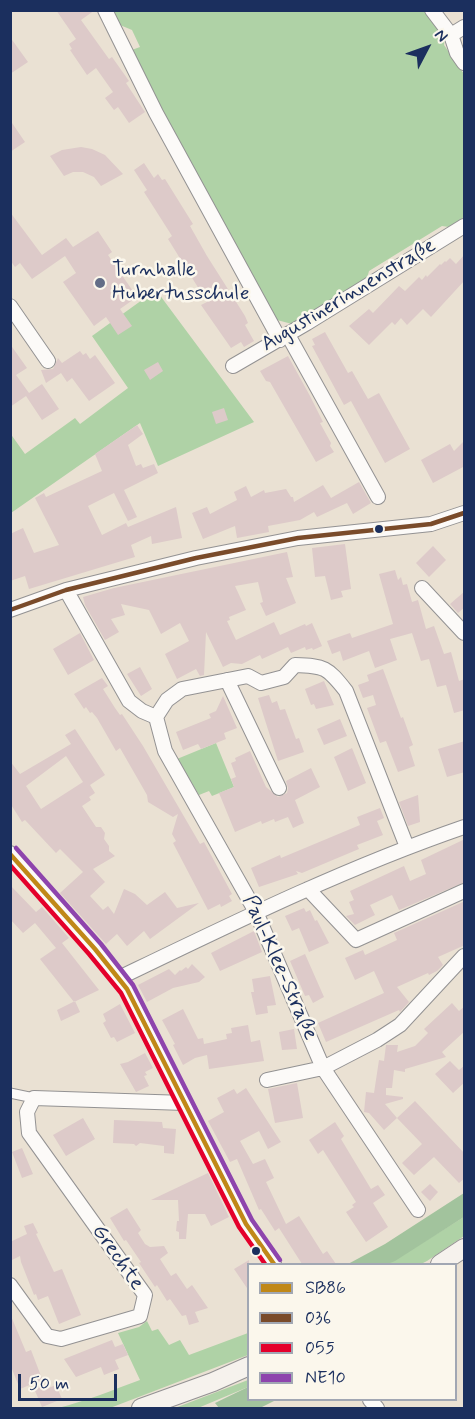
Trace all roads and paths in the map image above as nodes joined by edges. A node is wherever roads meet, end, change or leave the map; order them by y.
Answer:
1 (105, 10) edge
2 (432, 10) edge
3 (465, 27) edge
4 (451, 35) junction
5 (465, 63) edge
6 (465, 226) edge
7 (10, 306) edge
8 (284, 337) junction
9 (48, 361) dead end
10 (233, 366) dead end
11 (378, 497) dead end
12 (465, 513) edge
13 (423, 588) dead end
14 (66, 590) junction
15 (10, 609) edge
16 (465, 633) edge
17 (227, 680) junction
18 (156, 717) junction
19 (279, 788) dead end
20 (465, 827) edge
21 (406, 847) junction
22 (10, 853) edge
23 (308, 889) junction
24 (465, 891) edge
25 (256, 912) junction
26 (465, 956) edge
27 (119, 978) junction
28 (323, 1068) junction
29 (267, 1080) dead end
30 (10, 1093) edge
31 (34, 1098) junction
32 (185, 1103) junction
33 (418, 1210) dead end
34 (465, 1248) edge
35 (273, 1263) edge
36 (442, 1263) edge
37 (10, 1285) edge
38 (247, 1367) edge
39 (141, 1408) edge

1 - 8 street
2 - 4 street
3 - 4 street
4 - 5 street
6 - 8 street, Augustinerinnenstraße
7 - 9 street
8 - 10 street, Augustinerinnenstraße
8 - 11 street
12 - 14 street
13 - 16 street
14 - 15 street
14 - 18 street
17 - 18 street
17 - 19 street
17 - 21 street
18 - 25 street, Paul-Klee-Straße
20 - 21 street
21 - 23 street
22 - 27 street
23 - 24 street
23 - 25 street
25 - 27 street
25 - 28 street, Paul-Klee-Straße
26 - 28 street
27 - 32 street
28 - 29 street
28 - 33 street, Paul-Klee-Straße
30 - 31 street
31 - 32 street
31 - 37 street, Grechte
32 - 35 street
34 - 36 main road
38 - 39 main road

